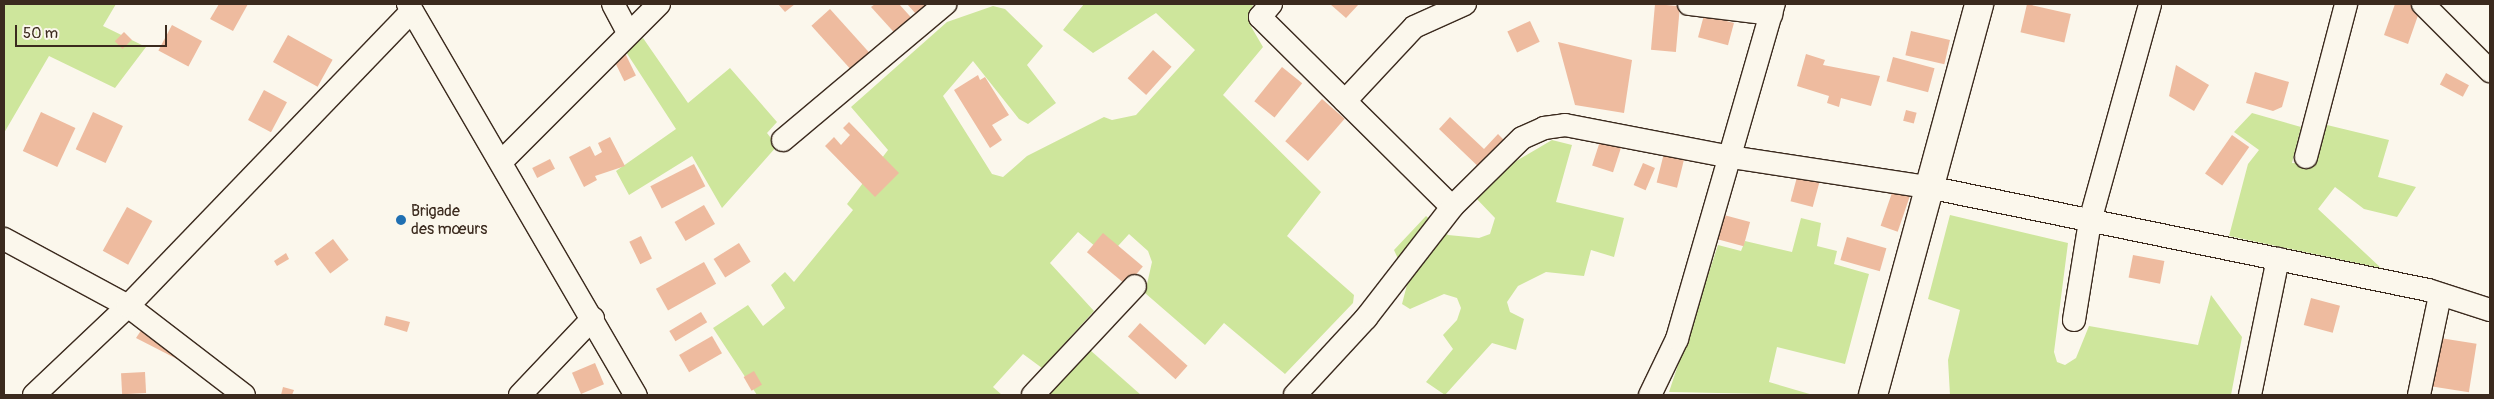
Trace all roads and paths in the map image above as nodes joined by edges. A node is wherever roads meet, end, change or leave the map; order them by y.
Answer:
1 (613, 4) edge
2 (659, 4) edge
3 (945, 4) edge
4 (1271, 4) edge
5 (1465, 4) edge
6 (1689, 4) edge
7 (1979, 4) edge
8 (2150, 4) edge
9 (2346, 4) edge
10 (2423, 4) edge
11 (410, 8) edge
12 (1772, 9) edge
13 (628, 30) junction
14 (2490, 71) edge
15 (1345, 101) junction
16 (783, 140) dead end
17 (1731, 157) junction
18 (2306, 157) dead end
19 (502, 161) junction
20 (1928, 187) junction
21 (1452, 207) junction
22 (2090, 221) junction
23 (4, 239) edge
24 (2278, 259) junction
25 (1135, 286) dead end
26 (2440, 295) junction
27 (128, 306) junction
28 (2490, 310) edge
29 (593, 318) junction
30 (2074, 320) dead end
31 (34, 395) edge
32 (244, 395) edge
33 (520, 395) edge
34 (636, 395) edge
35 (1033, 395) edge
36 (1295, 395) edge
37 (1650, 395) edge
38 (1873, 395) edge
39 (2250, 395) edge
40 (2419, 395) edge

1 - 13 street
2 - 13 street
3 - 16 street
4 - 15 street
5 - 15 street
6 - 12 street
7 - 20 street
8 - 22 street
9 - 18 street
10 - 14 street
11 - 19 street
11 - 27 street
12 - 17 street
13 - 19 street
15 - 21 street
17 - 20 street
17 - 21 street
17 - 37 street
19 - 29 street
20 - 22 street
20 - 38 street
21 - 36 street
22 - 24 street
22 - 30 street
23 - 27 street
24 - 26 street
24 - 39 street
25 - 35 street
26 - 28 street
26 - 40 street
27 - 31 street
27 - 32 street
29 - 33 street
29 - 34 street

